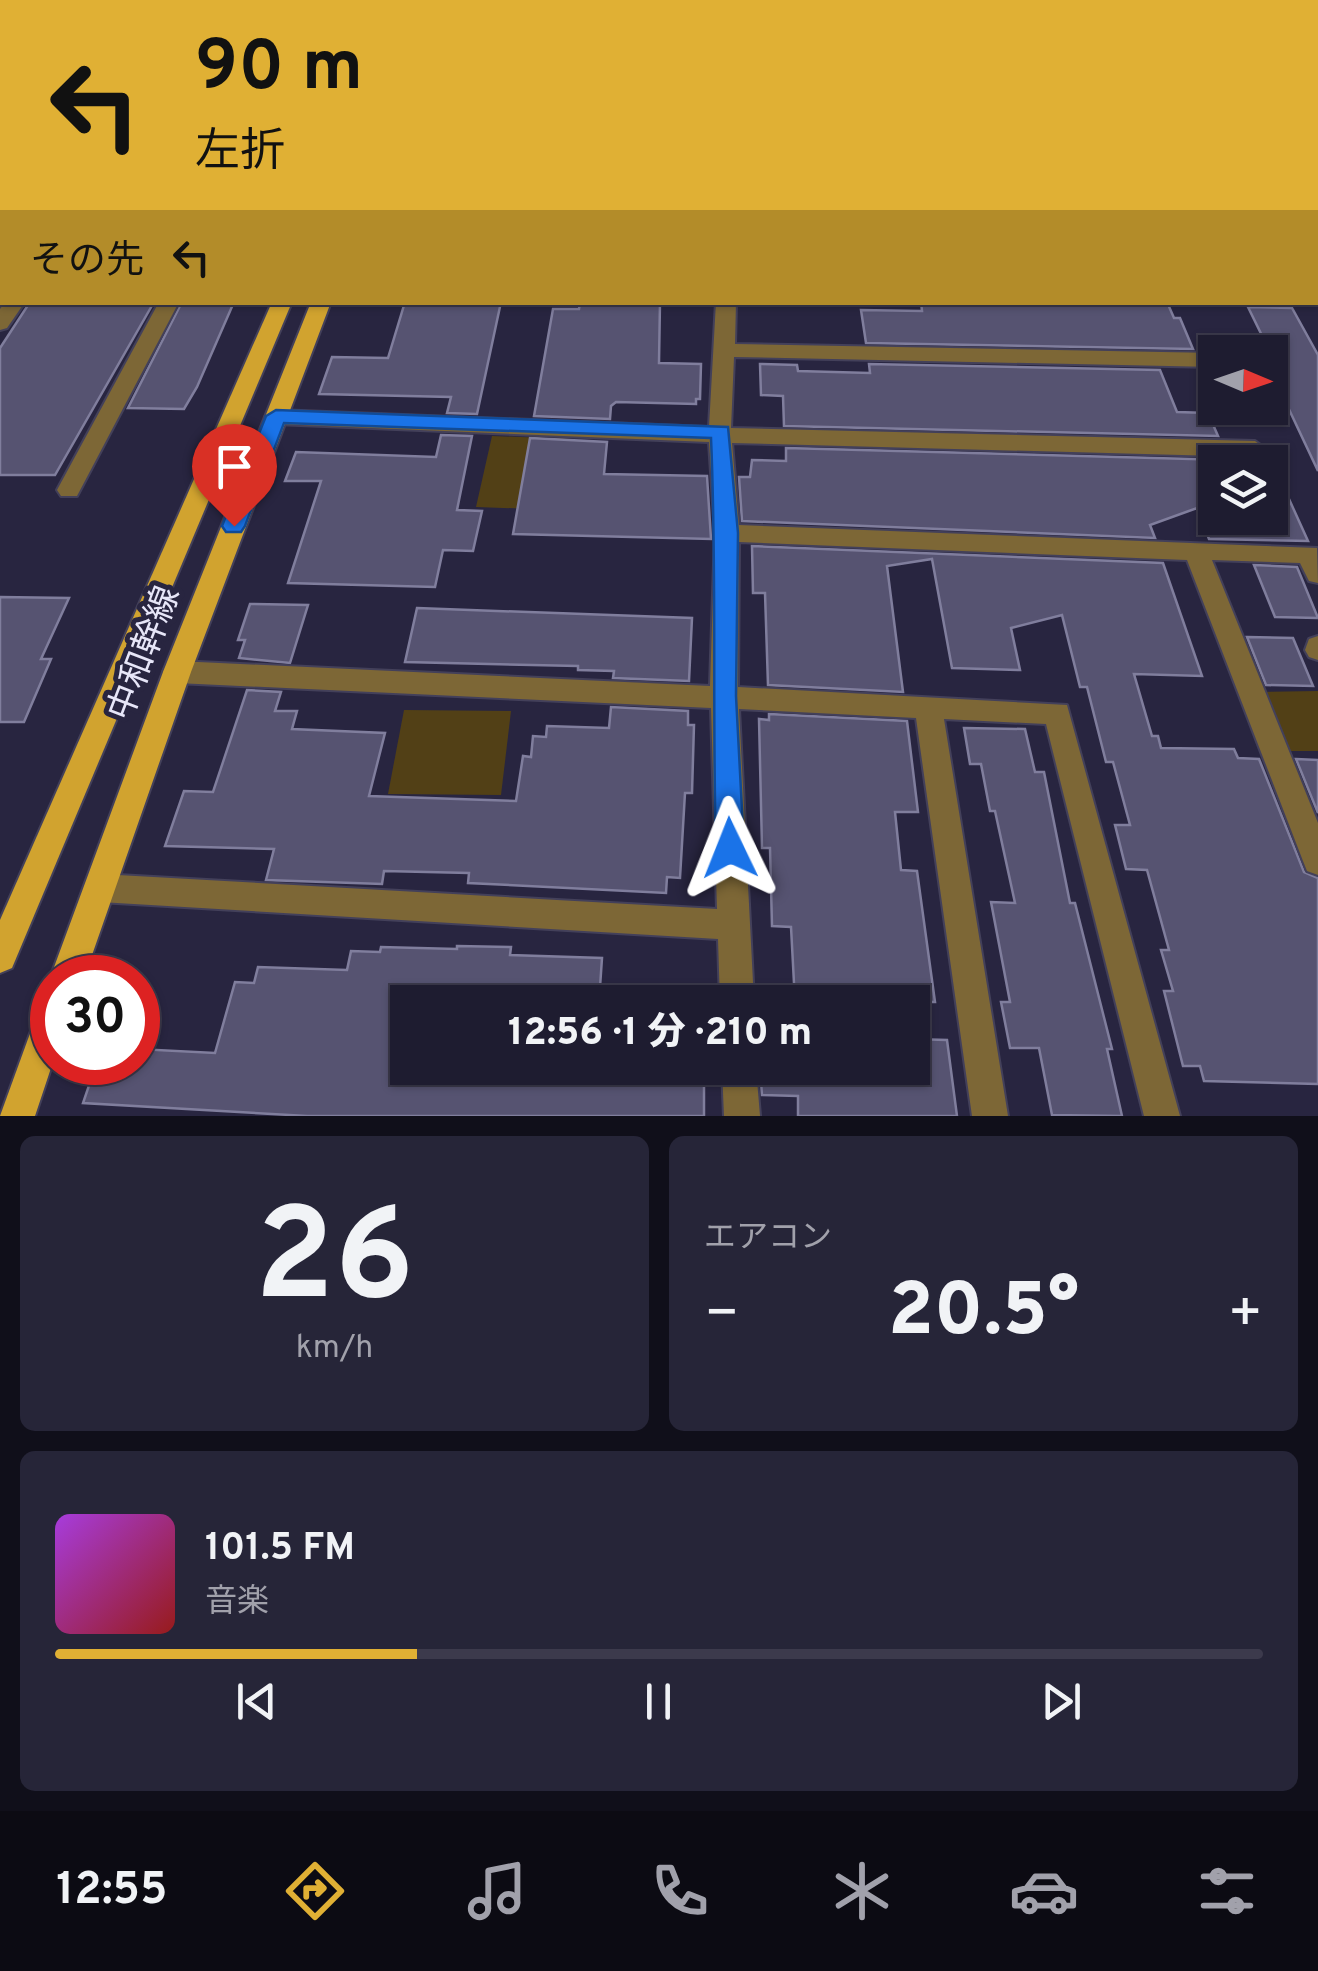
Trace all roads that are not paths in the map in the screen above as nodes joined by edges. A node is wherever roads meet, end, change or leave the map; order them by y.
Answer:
1 (167, 305) edge
2 (281, 305) edge
3 (320, 305) edge
4 (726, 305) edge
5 (725, 350) junction
6 (1198, 360) edge
7 (276, 416) junction
8 (720, 432) junction
9 (1198, 448) edge
10 (70, 490) dead end
11 (726, 533) junction
12 (1198, 551) junction
13 (1318, 574) edge
14 (176, 672) junction
15 (724, 696) junction
16 (928, 707) junction
17 (1318, 862) edge
18 (100, 888) junction
19 (733, 925) junction
20 (75, 955) edge
21 (0, 957) edge
22 (735, 985) edge
23 (30, 1080) edge
24 (741, 1085) edge
25 (17, 1116) edge
26 (742, 1116) edge
27 (990, 1116) edge
28 (1162, 1116) edge

1 - 10 street
2 - 21 main road, 中和幹線
3 - 7 main road, 中和幹線
4 - 5 street
5 - 6 street
5 - 8 street
7 - 8 street
7 - 14 main road, 中和幹線
8 - 9 street
8 - 11 street
11 - 12 street
11 - 15 street
12 - 13 street
12 - 17 street
14 - 15 street
14 - 18 main road, 中和幹線
15 - 16 street
15 - 19 street
16 - 27 street
16 - 28 street
18 - 19 street
18 - 20 main road, 中和幹線
19 - 22 street
23 - 25 main road
24 - 26 street

